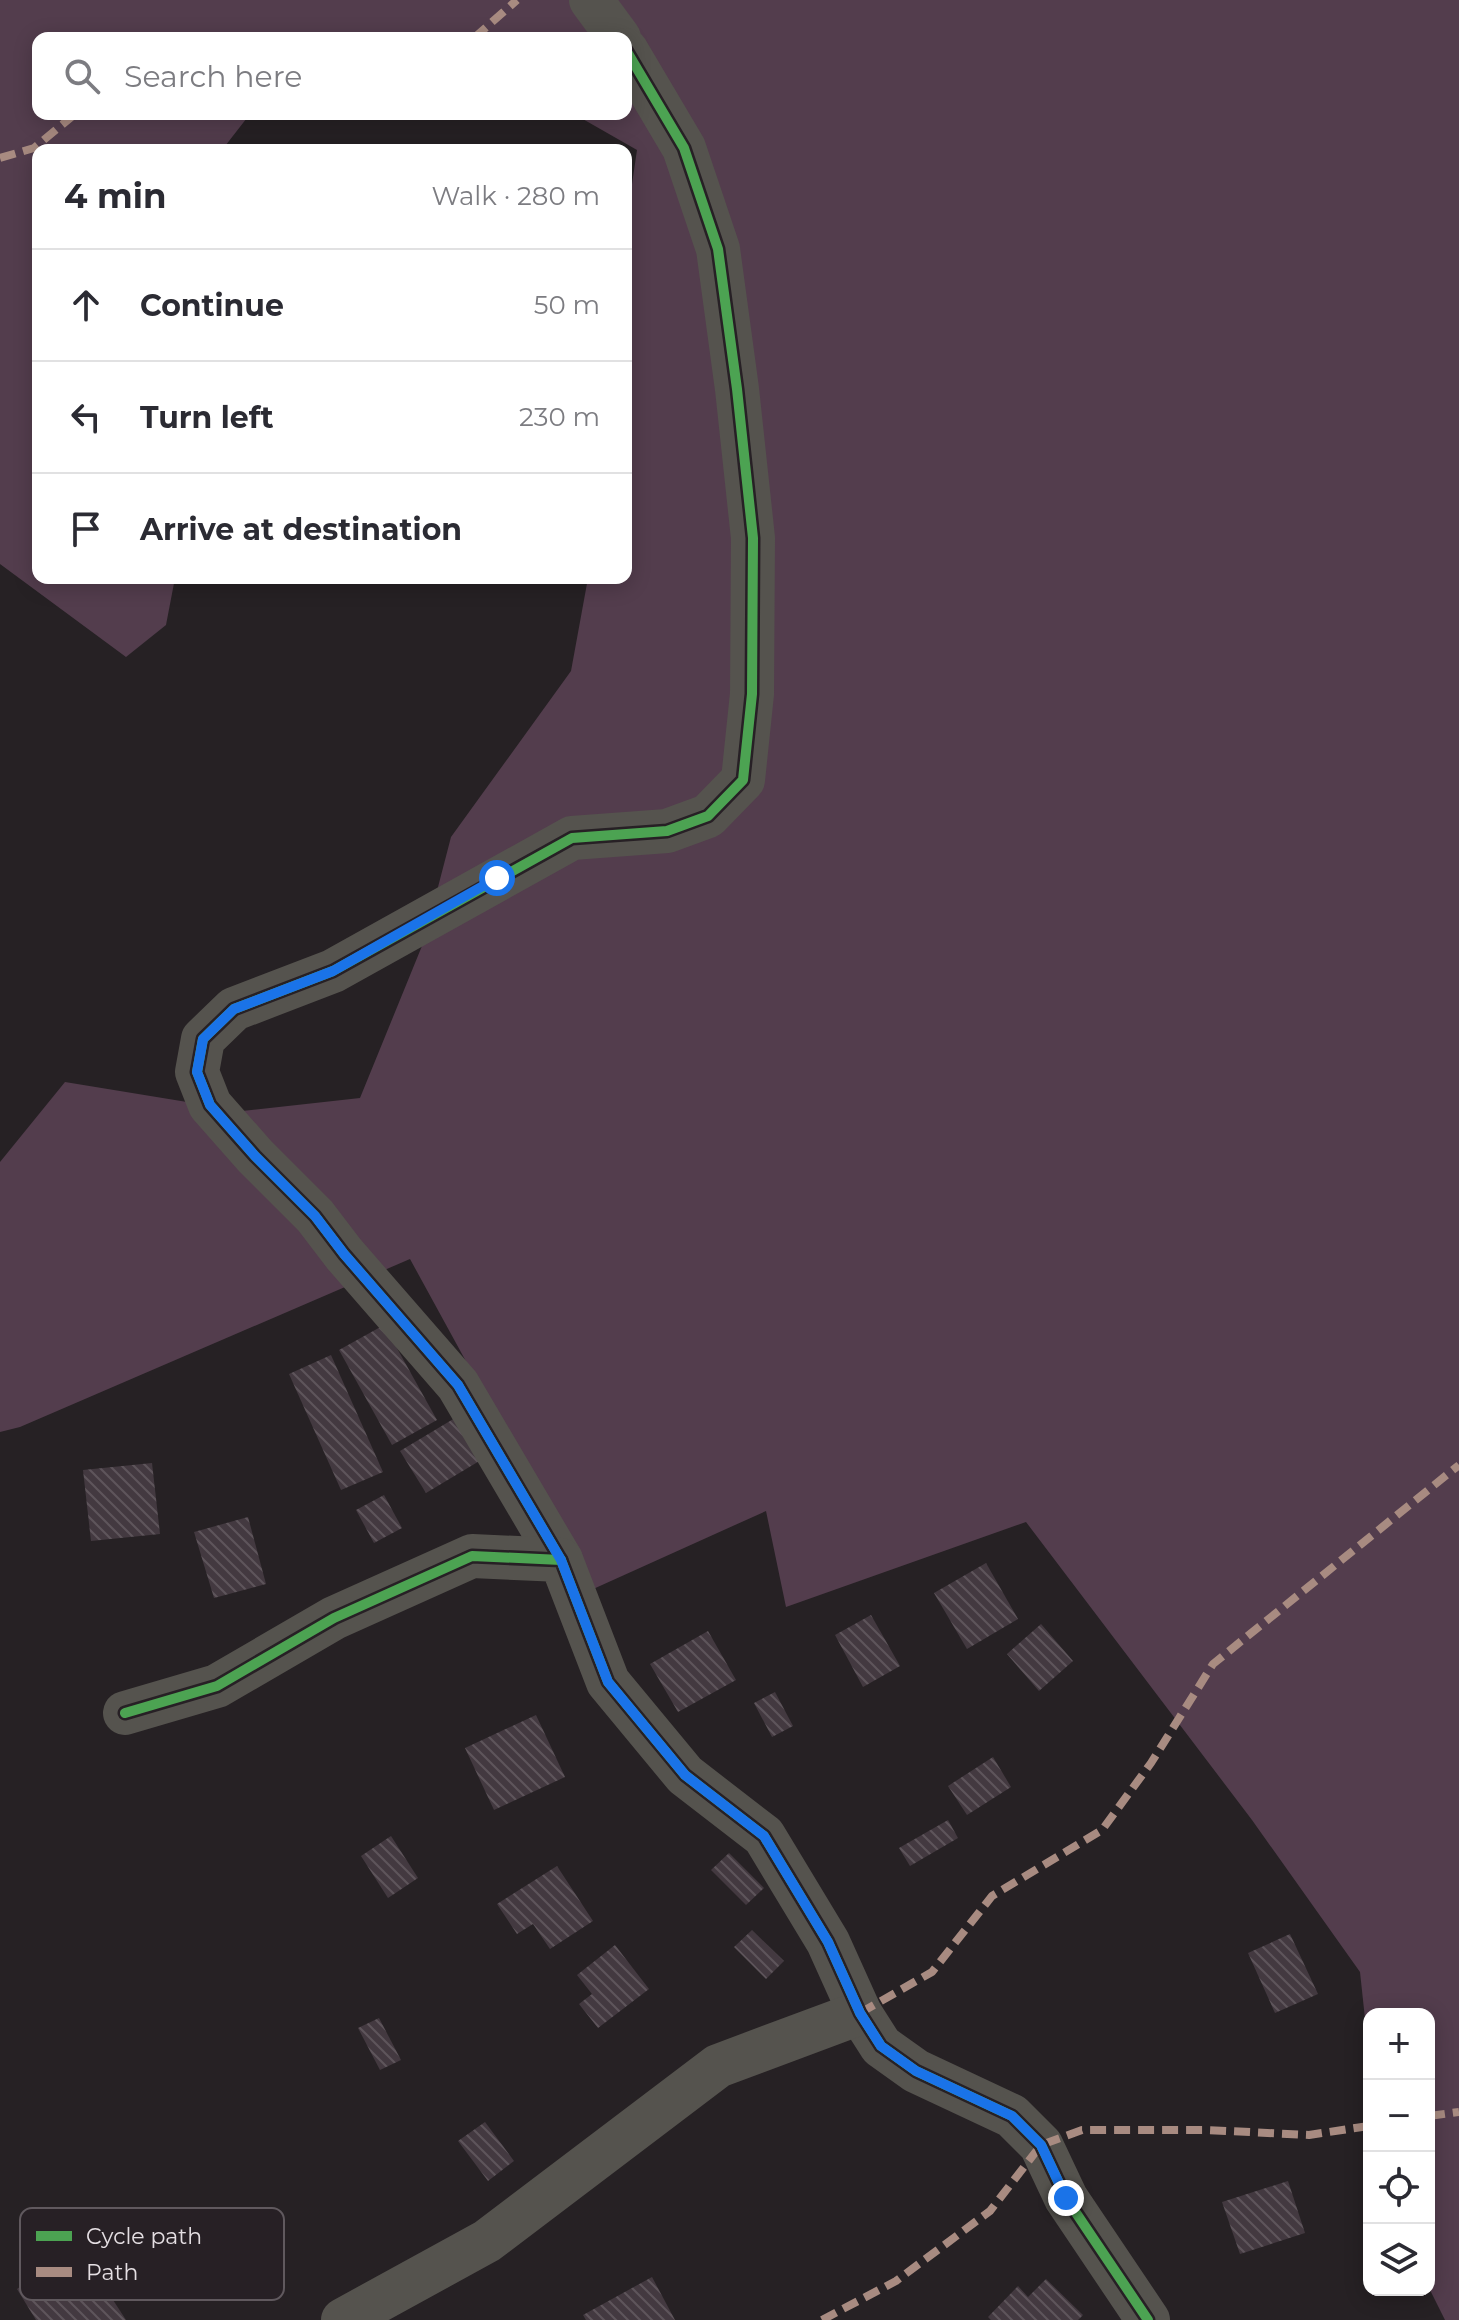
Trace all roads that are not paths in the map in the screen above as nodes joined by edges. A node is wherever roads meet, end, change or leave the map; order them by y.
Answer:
1 (591, 0) edge
2 (615, 32) edge
3 (632, 60) edge
4 (561, 1560) junction
5 (125, 1713) dead end
6 (860, 2013) junction
7 (343, 2320) edge
8 (1148, 2320) edge

1 - 2 street
3 - 4 street
4 - 5 street
4 - 6 street
6 - 7 street
6 - 8 street

